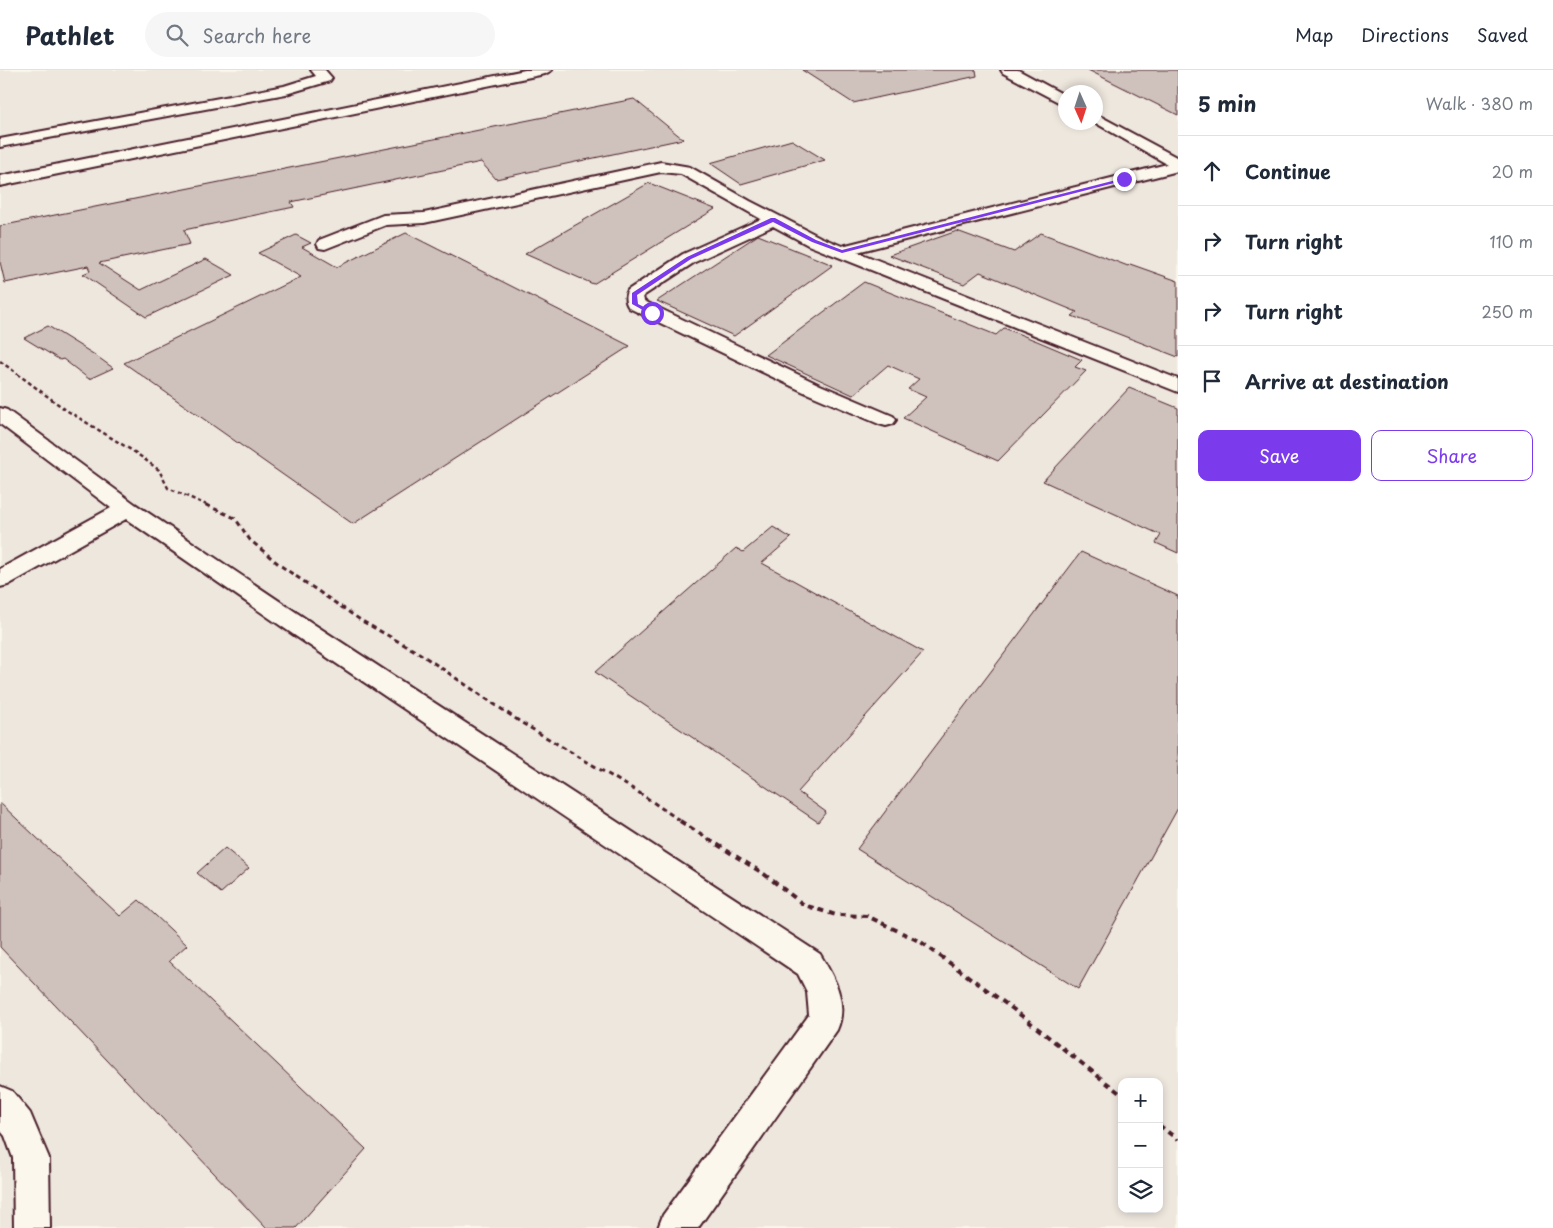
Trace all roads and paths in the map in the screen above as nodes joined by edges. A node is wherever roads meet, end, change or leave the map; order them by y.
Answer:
1 (318, 70) edge
2 (545, 70) edge
3 (1008, 70) edge
4 (1058, 98) edge
5 (1103, 122) edge
6 (0, 143) edge
7 (1178, 165) edge
8 (0, 181) edge
9 (773, 220) junction
10 (325, 244) dead end
11 (842, 252) junction
12 (0, 362) edge
13 (1178, 386) edge
14 (0, 414) edge
15 (886, 420) dead end
16 (127, 508) junction
17 (0, 579) edge
18 (1118, 1092) edge
19 (0, 1103) edge
20 (1163, 1128) edge
21 (1178, 1140) edge
22 (32, 1228) edge
23 (676, 1228) edge

1 - 6 street
2 - 8 street
3 - 4 street
5 - 7 street
7 - 11 street
9 - 10 street
9 - 11 street
9 - 15 street
11 - 13 street
12 - 18 path
14 - 16 street
16 - 17 street
16 - 23 street
19 - 22 street
20 - 21 path

